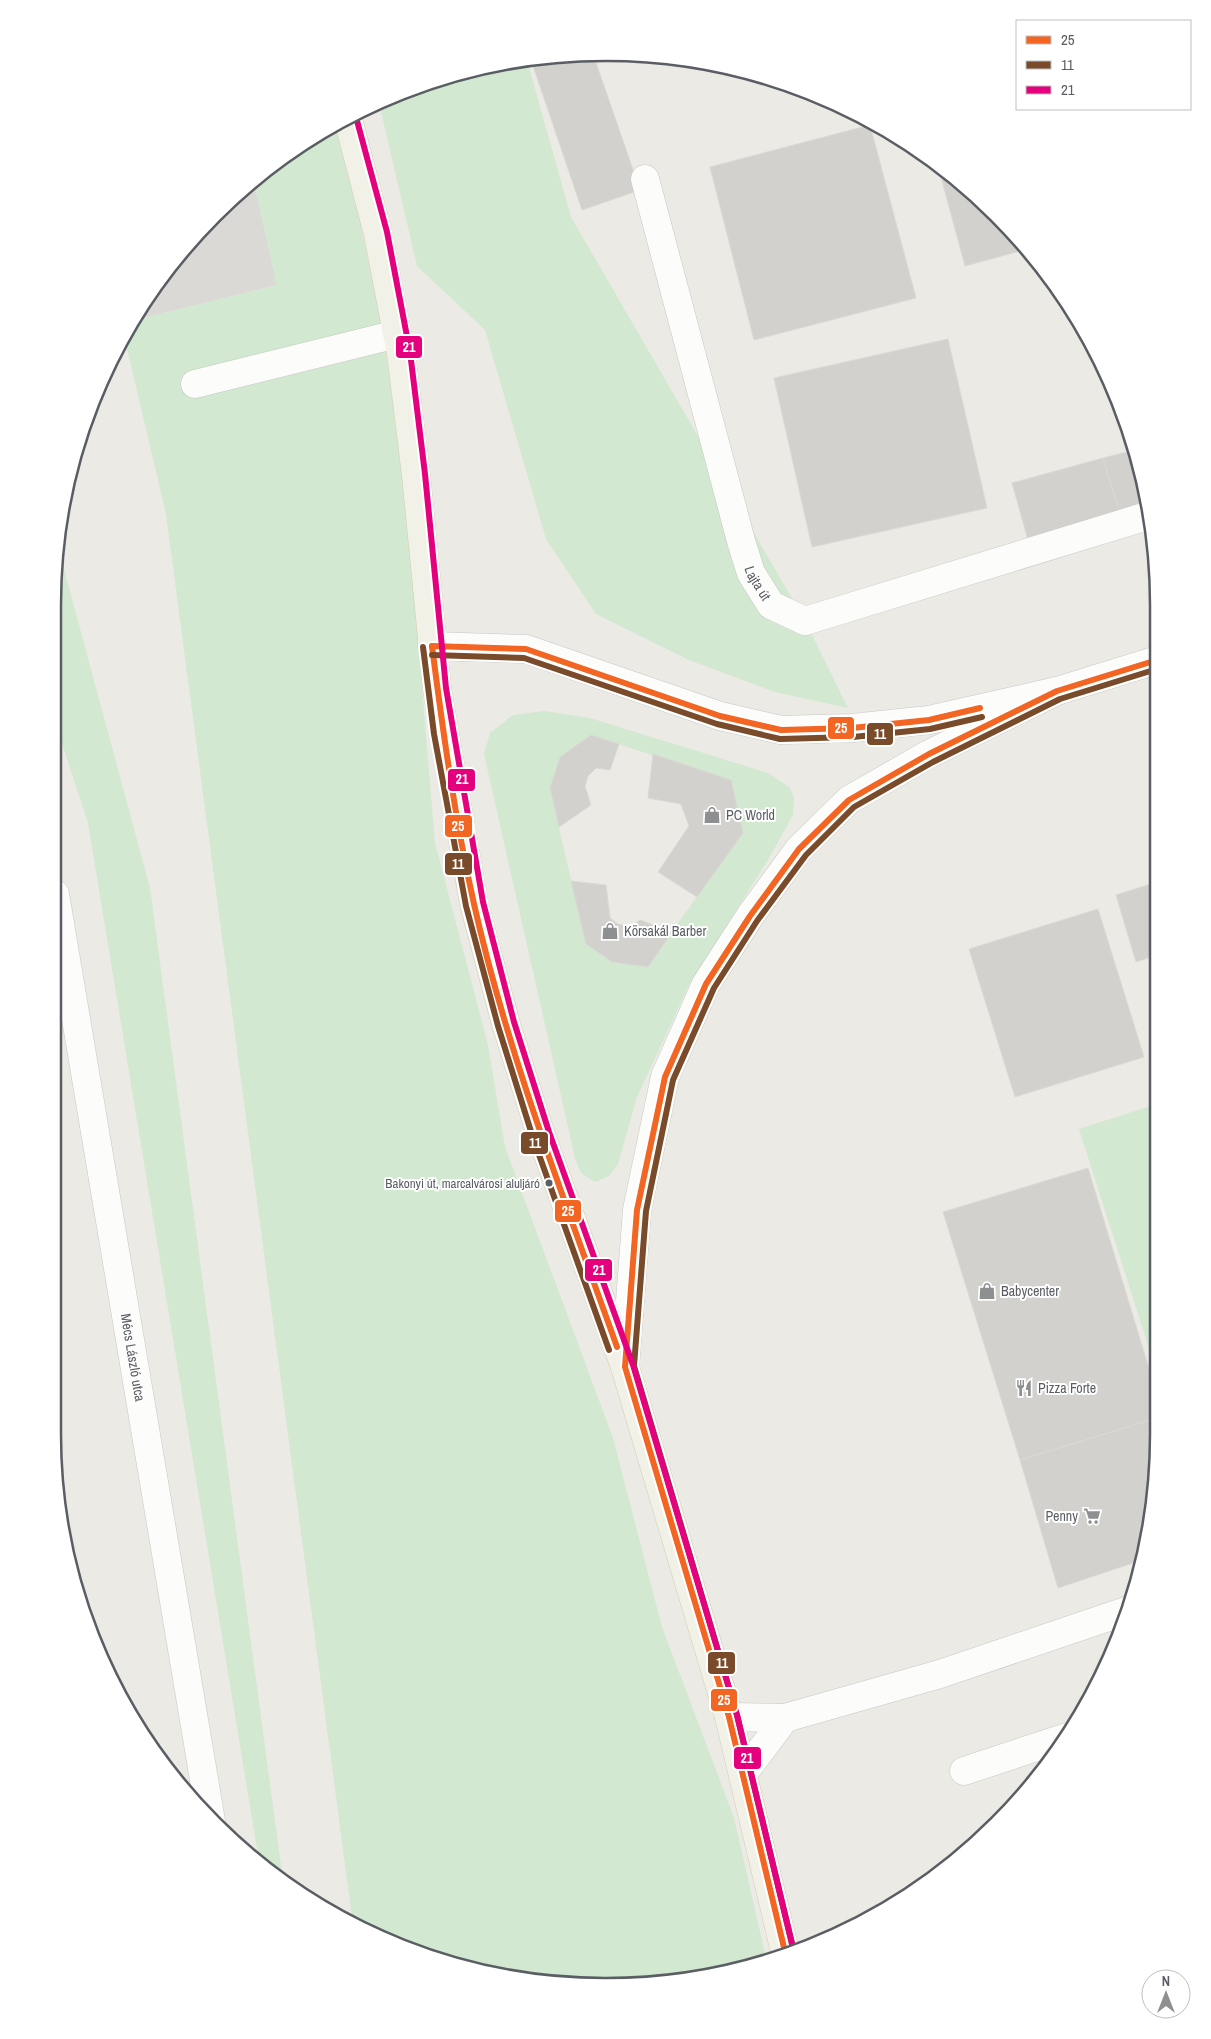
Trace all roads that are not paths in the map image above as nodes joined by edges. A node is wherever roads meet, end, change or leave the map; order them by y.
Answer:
1 (350, 125) edge
2 (646, 179) dead end
3 (397, 334) junction
4 (194, 384) dead end
5 (1142, 517) edge
6 (432, 646) junction
7 (1150, 662) edge
8 (1057, 691) junction
9 (61, 930) edge
10 (625, 1367) junction
11 (1119, 1613) edge
12 (729, 1716) junction
13 (785, 1718) junction
14 (1054, 1741) edge
15 (964, 1770) dead end
16 (743, 1774) junction
17 (208, 1805) edge
18 (784, 1947) edge

1 - 3 main road
2 - 5 street, Lajta út
3 - 4 street
3 - 6 main road
6 - 8 street
6 - 10 main road
7 - 8 street
8 - 10 street
9 - 17 street, Mécs László utca
10 - 12 main road
11 - 13 street
12 - 13 street
12 - 16 main road
13 - 16 street
14 - 15 street
16 - 18 main road

